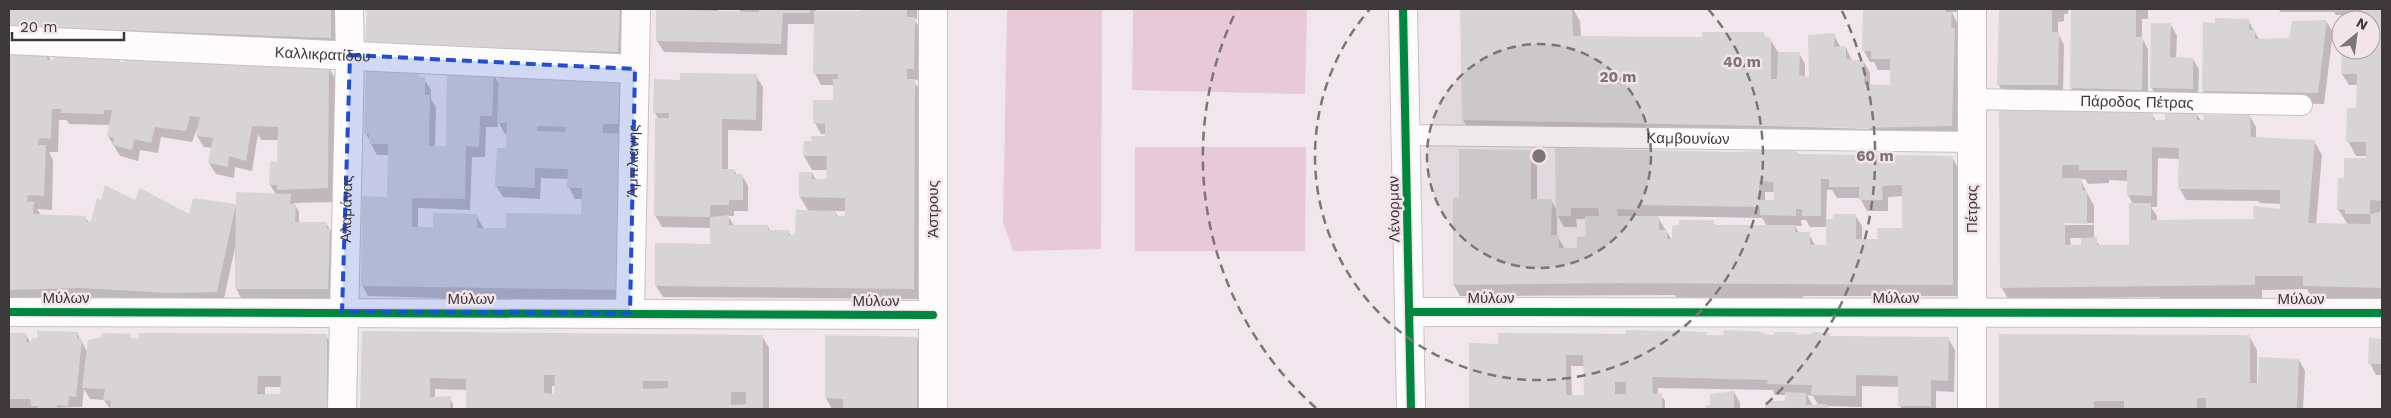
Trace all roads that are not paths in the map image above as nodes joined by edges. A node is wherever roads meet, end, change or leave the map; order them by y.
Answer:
1 (349, 9) edge
2 (636, 9) edge
3 (933, 9) edge
4 (1403, 9) edge
5 (1972, 9) edge
6 (9, 40) edge
7 (350, 55) junction
8 (635, 69) junction
9 (1972, 99) junction
10 (2302, 105) dead end
11 (1406, 135) junction
12 (1972, 142) junction
13 (9, 312) edge
14 (342, 312) junction
15 (1409, 312) junction
16 (1972, 312) junction
17 (2382, 313) edge
18 (630, 314) junction
19 (933, 315) junction
20 (342, 409) edge
21 (933, 409) edge
22 (1411, 409) edge
23 (1972, 409) edge

1 - 7 street, Αλαμάνας
2 - 8 street, Άμπλιανης
3 - 19 street, Άστρους
4 - 11 street, Λένορμαν
5 - 9 street, Πέτρας
6 - 7 street, Καλλικρατίδου
7 - 8 street, Καλλικρατίδου
7 - 14 street, Αλαμάνας
8 - 18 street, Άμπλιανης
9 - 10 lane, Πάροδος Πέτρας
9 - 12 street, Πέτρας
11 - 12 lane, Καμβουνίων
11 - 15 street, Λένορμαν
12 - 16 street, Πέτρας
13 - 14 street, Μύλων
14 - 18 street, Μύλων
14 - 20 street, Αλαμάνας
15 - 16 street, Μύλων
15 - 22 street, Λένορμαν
16 - 17 street, Μύλων
16 - 23 street, Πέτρας
18 - 19 street, Μύλων
19 - 21 street, Άστρους

